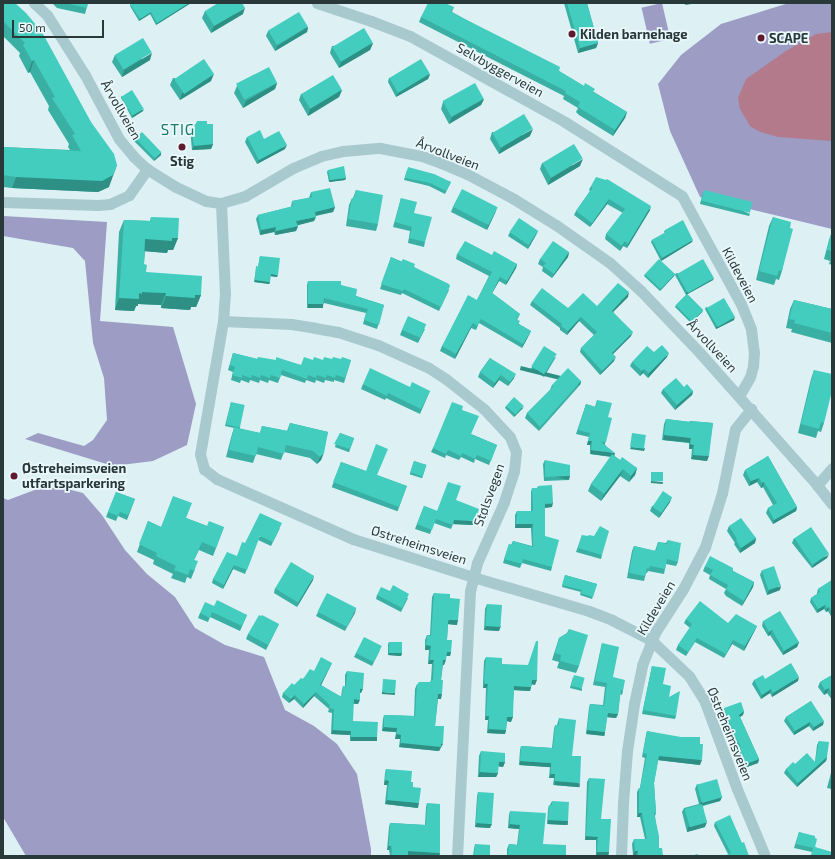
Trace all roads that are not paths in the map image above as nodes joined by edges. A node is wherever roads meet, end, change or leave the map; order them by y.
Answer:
1 (34, 3) edge
2 (317, 3) edge
3 (148, 169) junction
4 (660, 181) joint
5 (3, 202) edge
6 (221, 203) junction
7 (223, 321) junction
8 (740, 396) junction
9 (751, 409) junction
10 (832, 468) edge
11 (817, 485) junction
12 (832, 504) edge
13 (473, 577) junction
14 (652, 640) junction
15 (457, 856) edge
16 (621, 856) edge
17 (765, 856) edge

1 - 3 street, Årvollveien
2 - 4 street, Selvbyggerveien
3 - 5 street
3 - 6 street, Årvollveien
4 - 8 street, Kildeveien
6 - 7 street, Østreheimsveien
6 - 8 street, Årvollveien
7 - 13 street, Østreheimsveien
7 - 13 street, Stølsvegen
8 - 9 street, Årvollveien
9 - 11 street, Årvollveien
9 - 14 street, Kildeveien
10 - 11 street
11 - 12 street, Årvollveien
13 - 14 street, Østreheimsveien
13 - 15 street, Stølsvegen
14 - 16 street, Kildeveien
14 - 17 street, Østreheimsveien

